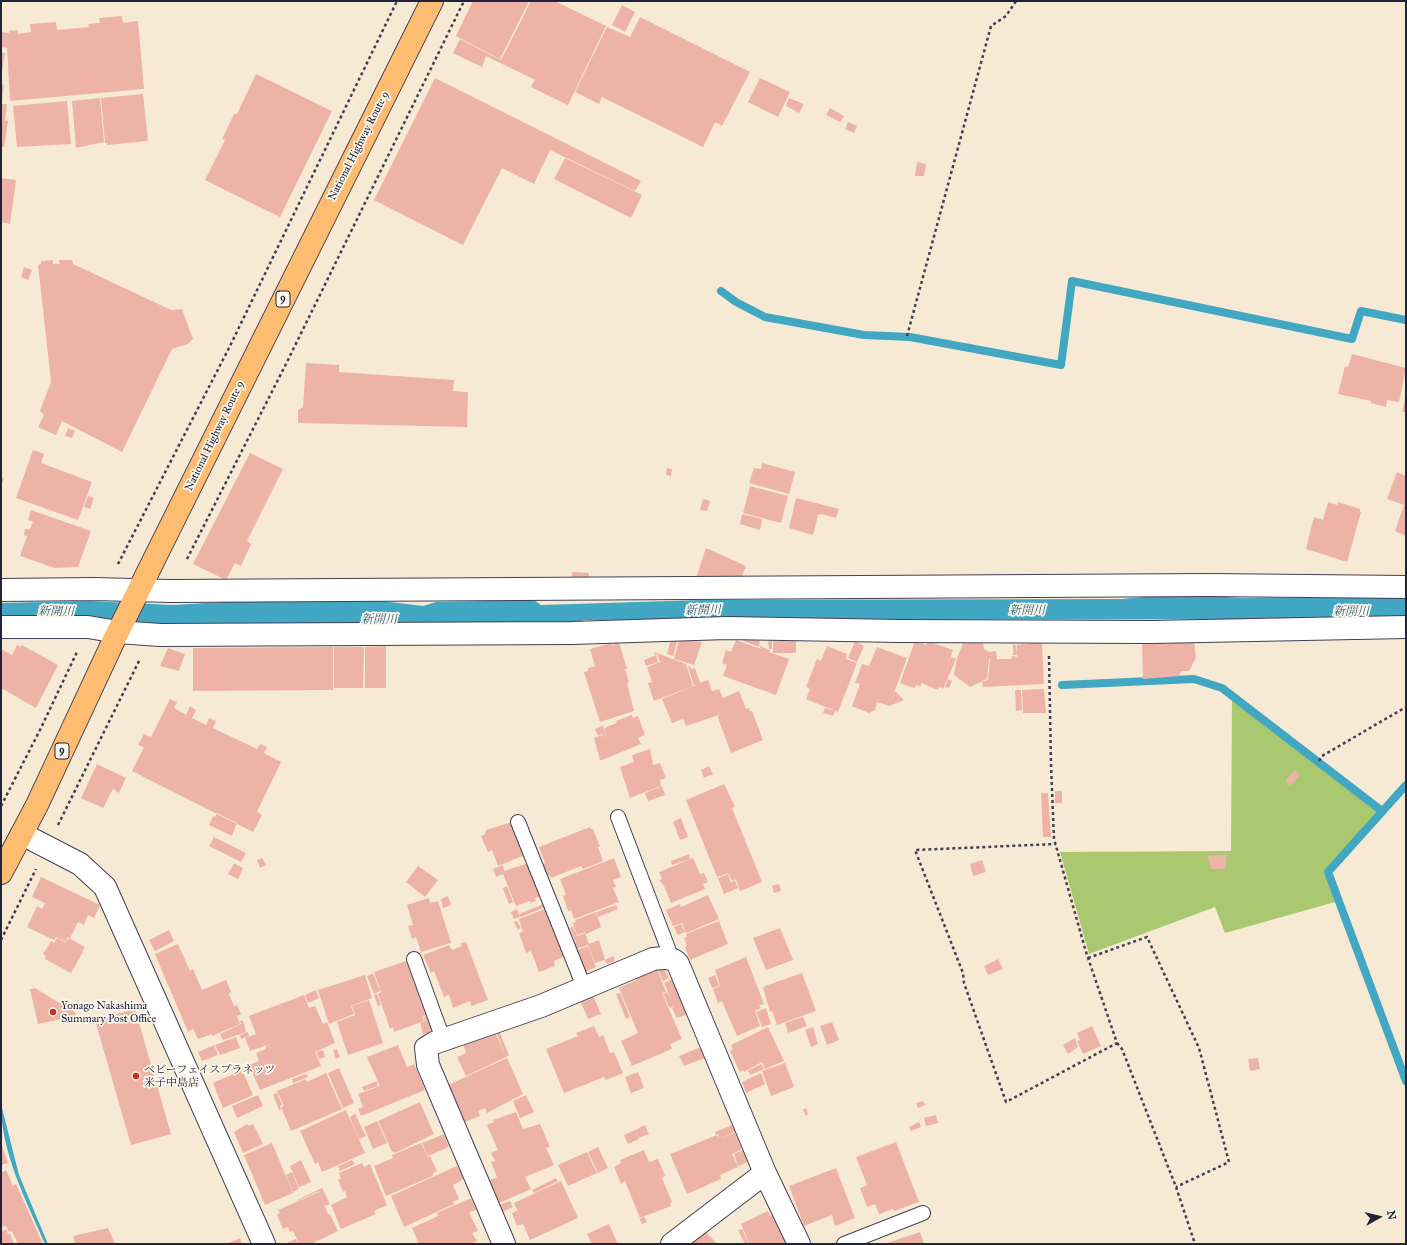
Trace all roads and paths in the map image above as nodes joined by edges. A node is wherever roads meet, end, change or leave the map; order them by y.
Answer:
1 (397, 1) edge
2 (432, 1) edge
3 (464, 1) edge
4 (1016, 1) edge
5 (907, 336) dead end
6 (188, 548) dead end
7 (192, 550) junction
8 (187, 559) dead end
9 (118, 565) dead end
10 (1406, 587) edge
11 (1, 590) edge
12 (138, 594) junction
13 (1, 627) edge
14 (88, 627) junction
15 (1406, 627) edge
16 (120, 630) junction
17 (1049, 631) junction
18 (150, 635) junction
19 (1406, 707) edge
20 (1319, 761) dead end
21 (9, 790) junction
22 (14, 792) dead end
23 (1, 806) edge
24 (618, 817) dead end
25 (518, 822) dead end
26 (56, 828) dead end
27 (22, 834) junction
28 (1056, 844) junction
29 (39, 863) dead end
30 (1, 872) edge
31 (1, 940) edge
32 (414, 958) dead end
33 (1088, 958) junction
34 (672, 959) junction
35 (584, 987) junction
36 (443, 1039) junction
37 (1118, 1043) junction
38 (765, 1173) junction
39 (1176, 1187) junction
40 (923, 1213) dead end
41 (264, 1244) edge
42 (504, 1244) edge
43 (672, 1244) edge
44 (799, 1244) edge
45 (844, 1244) edge
46 (1195, 1244) edge

1 - 9 path
2 - 12 highway, National Highway Route 9 / 9
3 - 7 path
4 - 5 path
6 - 7 path
7 - 8 path
10 - 12 street
11 - 12 street
12 - 16 highway, National Highway Route 9 / 9
13 - 14 street
14 - 16 street
14 - 21 path
15 - 17 street
16 - 18 street
16 - 27 highway, National Highway Route 9 / 9
17 - 18 street
17 - 28 path
18 - 26 path
19 - 20 path
21 - 22 path
21 - 23 path
24 - 34 lane
25 - 35 lane
27 - 30 highway, National Highway Route 9 / 9
27 - 41 street
28 - 33 path
28 - 37 path
29 - 31 path
32 - 36 lane
33 - 37 path
33 - 39 path
34 - 35 street
34 - 38 street
35 - 36 street
36 - 42 street
37 - 39 path
38 - 43 street
38 - 44 street
39 - 46 path
40 - 45 lane

